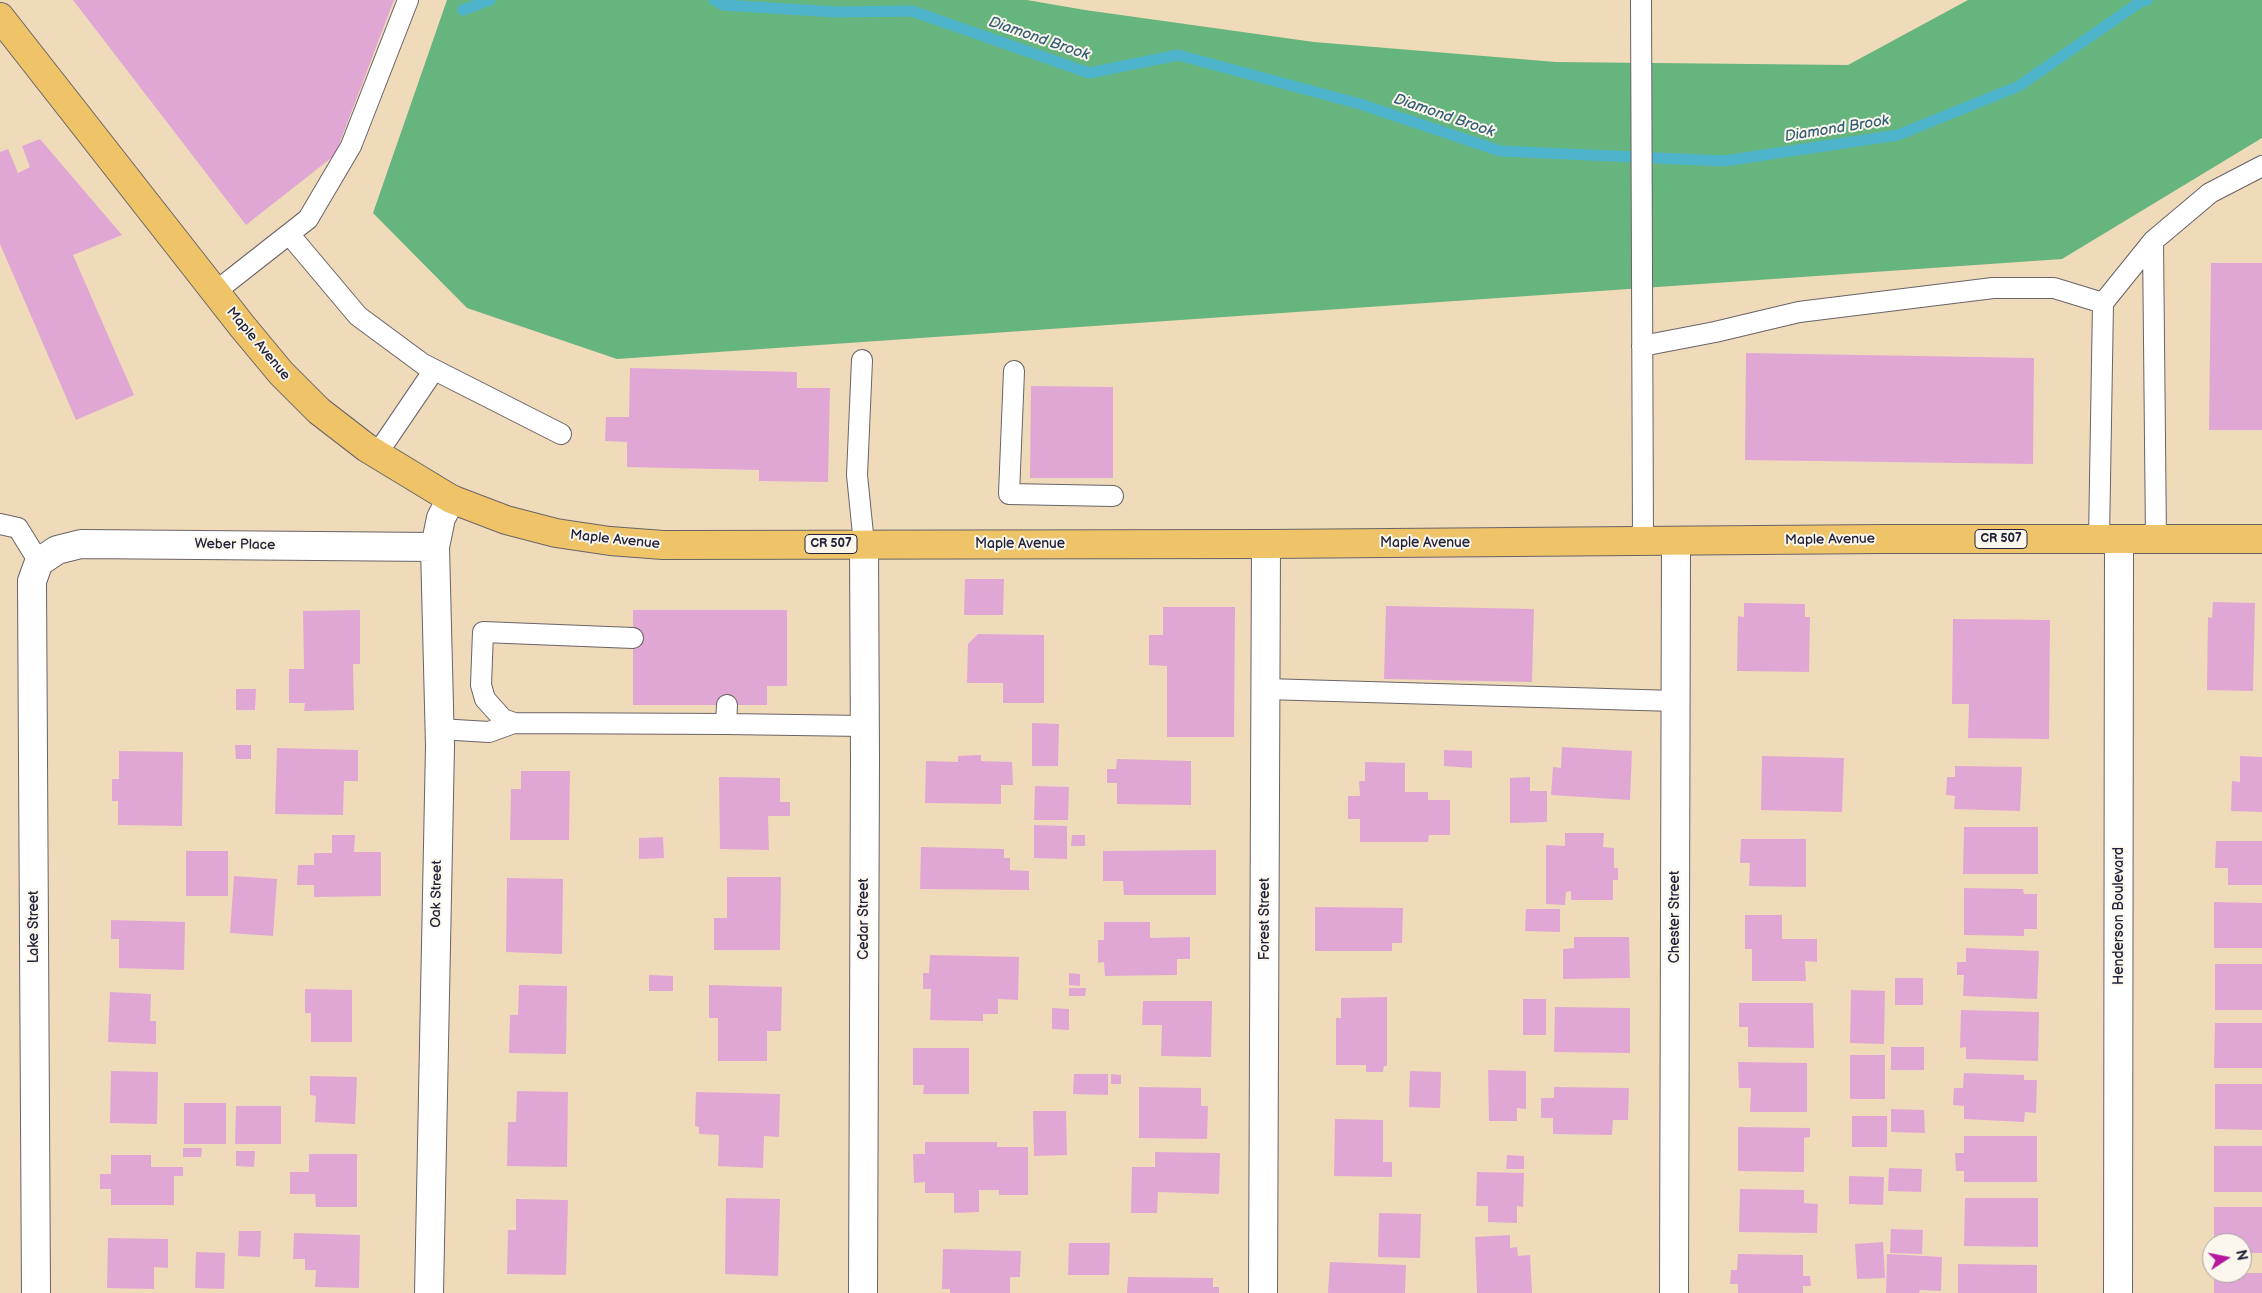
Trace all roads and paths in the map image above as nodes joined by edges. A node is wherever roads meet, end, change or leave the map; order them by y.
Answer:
1 (408, 0) edge
2 (1641, 0) edge
3 (0, 17) edge
4 (2262, 166) edge
5 (288, 234) junction
6 (2153, 241) junction
7 (215, 292) junction
8 (2103, 303) junction
9 (1642, 346) junction
10 (862, 360) dead end
11 (434, 370) junction
12 (1014, 371) dead end
13 (561, 434) dead end
14 (377, 454) junction
15 (1113, 496) dead end
16 (451, 498) junction
17 (0, 524) edge
18 (2109, 539) junction
19 (2156, 539) junction
20 (2262, 539) edge
21 (1643, 541) junction
22 (1676, 541) junction
23 (864, 544) junction
24 (1266, 544) junction
25 (435, 547) junction
26 (39, 562) junction
27 (633, 638) dead end
28 (1265, 689) junction
29 (1676, 701) junction
30 (514, 723) junction
31 (865, 726) junction
32 (439, 730) junction
33 (36, 1293) edge
34 (430, 1293) edge
35 (863, 1293) edge
36 (1264, 1293) edge
37 (1674, 1293) edge
38 (2118, 1293) edge

1 - 5 lane
2 - 9 lane
3 - 7 main road, Maple Avenue / CR 507
4 - 6 lane
5 - 7 lane
5 - 11 lane
6 - 8 lane
6 - 19 lane
7 - 14 main road, Maple Avenue / CR 507
8 - 9 lane
8 - 18 lane
9 - 21 lane
10 - 23 lane
11 - 13 lane
11 - 14 lane
12 - 15 lane
14 - 16 main road, Maple Avenue / CR 507
16 - 23 main road, Maple Avenue / CR 507
16 - 25 street, Oak Street
17 - 26 lane
18 - 19 main road, Maple Avenue / CR 507
18 - 22 main road, Maple Avenue / CR 507
18 - 38 street, Henderson Boulevard
19 - 20 main road, Maple Avenue / CR 507
21 - 22 main road, Maple Avenue / CR 507
21 - 24 main road, Maple Avenue / CR 507
22 - 29 street, Chester Street
23 - 24 main road, Maple Avenue / CR 507
23 - 31 street, Cedar Street
24 - 28 street, Forest Street
25 - 26 street, Weber Place
25 - 32 street, Oak Street
26 - 33 street, Lake Street
27 - 30 lane
28 - 29 lane
28 - 36 street, Forest Street
29 - 37 street, Chester Street
30 - 31 lane
30 - 32 lane
31 - 35 street, Cedar Street
32 - 34 street, Oak Street

